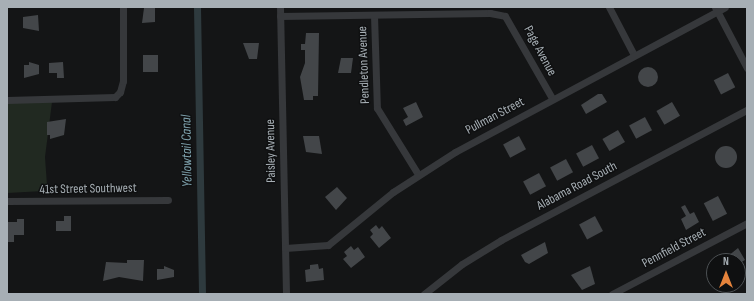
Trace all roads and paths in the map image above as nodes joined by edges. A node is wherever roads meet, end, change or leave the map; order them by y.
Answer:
1 (123, 7) edge
2 (280, 7) edge
3 (609, 7) edge
4 (725, 7) edge
5 (716, 9) edge
6 (374, 15) junction
7 (280, 16) junction
8 (634, 55) junction
9 (747, 68) edge
10 (552, 98) junction
11 (7, 100) edge
12 (747, 110) edge
13 (418, 174) junction
14 (168, 200) dead end
15 (7, 201) edge
16 (747, 223) edge
17 (285, 248) junction
18 (286, 294) edge
19 (424, 294) edge
20 (612, 294) edge

1 - 11 street
2 - 7 street, Paisley Avenue
3 - 8 street
4 - 5 street, Pullman Street
5 - 8 street, Pullman Street
5 - 9 street
6 - 7 street
6 - 10 street, Page Avenue
6 - 13 street, Pendleton Avenue
7 - 17 street, Paisley Avenue
8 - 10 street, Pullman Street
10 - 13 street, Pullman Street
12 - 19 street, Alabama Road South
13 - 17 street, Pullman Street
14 - 15 street, 41st Street Southwest
16 - 20 street, Pennfield Street
17 - 18 street, Paisley Avenue

